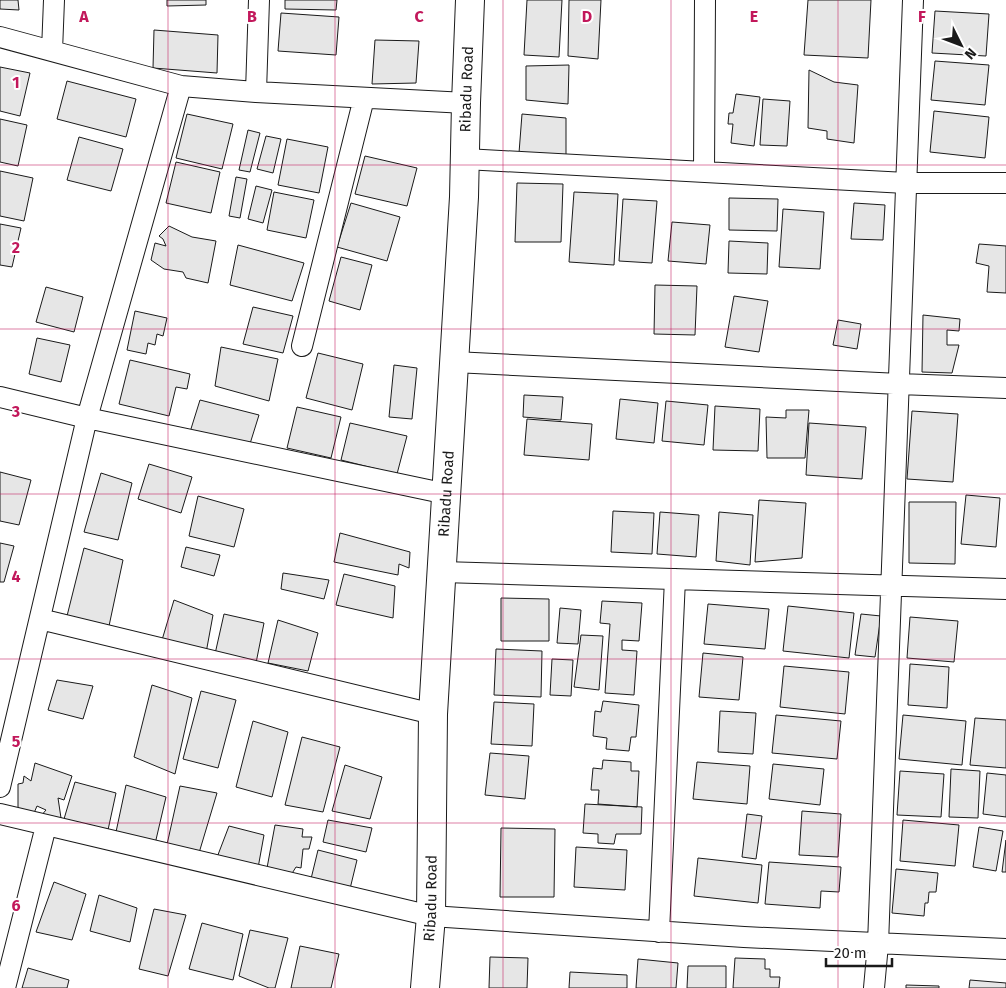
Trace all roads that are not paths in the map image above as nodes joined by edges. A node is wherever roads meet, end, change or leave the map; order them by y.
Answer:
1 (54, 0) edge
2 (259, 0) edge
3 (470, 0) edge
4 (705, 0) edge
5 (913, 0) edge
6 (0, 37) edge
7 (52, 51) junction
8 (181, 86) junction
9 (256, 92) junction
10 (364, 98) junction
11 (466, 103) junction
12 (465, 158) junction
13 (704, 172) junction
14 (906, 183) junction
15 (1006, 183) edge
16 (302, 346) dead end
17 (454, 362) junction
18 (899, 384) junction
19 (1006, 388) edge
20 (0, 397) edge
21 (87, 418) junction
22 (447, 494) junction
23 (442, 572) junction
24 (675, 579) junction
25 (891, 586) junction
26 (1006, 589) edge
27 (40, 619) junction
28 (433, 714) junction
29 (0, 786) edge
30 (0, 814) edge
31 (46, 826) junction
32 (431, 916) junction
33 (659, 932) junction
34 (878, 944) junction
35 (1006, 949) edge
36 (5, 988) edge
37 (425, 988) edge
38 (874, 988) edge

1 - 7 street
2 - 9 street
3 - 11 street, Ribadu Road
4 - 13 street
5 - 14 street
6 - 7 street
7 - 8 street
8 - 9 street
8 - 21 street
9 - 10 street
10 - 11 street
10 - 16 street
11 - 12 street, Ribadu Road
12 - 13 street
12 - 17 street, Ribadu Road
13 - 14 street
14 - 15 street
14 - 18 street
17 - 18 street
17 - 22 street, Ribadu Road
18 - 19 street
18 - 25 street
20 - 21 street
21 - 22 street
21 - 27 street
22 - 23 street, Ribadu Road
23 - 24 street
23 - 28 street, Ribadu Road
24 - 25 street
24 - 33 street
25 - 26 street
25 - 34 street
27 - 28 street
27 - 29 street
28 - 32 street, Ribadu Road
30 - 31 street
31 - 32 street
31 - 36 street
32 - 33 street
32 - 37 street, Ribadu Road
33 - 34 street
34 - 35 street
34 - 38 street

